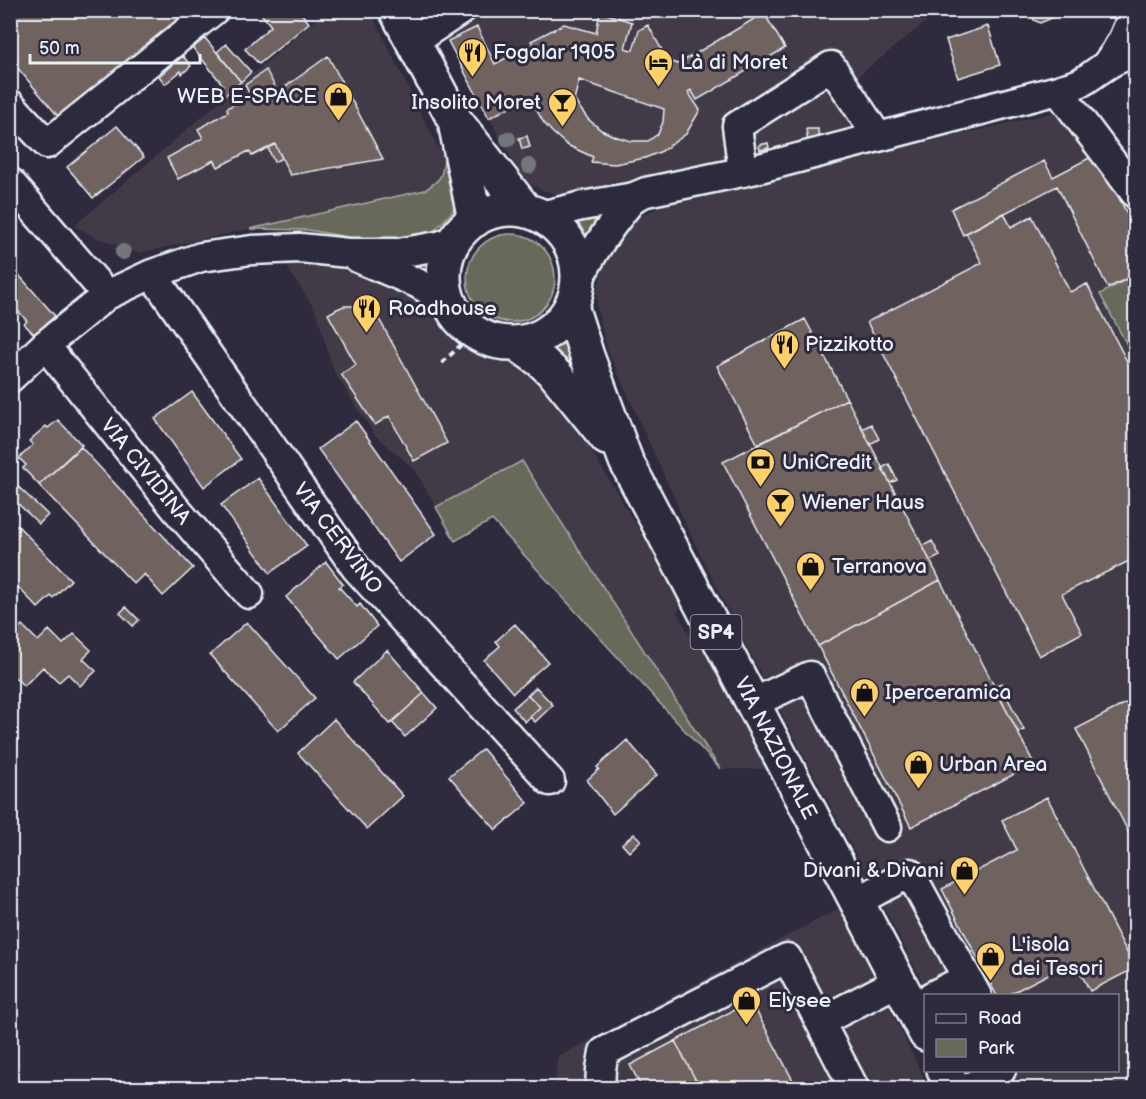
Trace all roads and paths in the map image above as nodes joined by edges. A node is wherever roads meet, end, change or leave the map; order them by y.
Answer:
1 (214, 10) edge
2 (396, 10) edge
3 (461, 10) edge
4 (1134, 12) edge
5 (412, 42) junction
6 (1136, 54) edge
7 (1106, 65) junction
8 (1136, 68) edge
9 (1058, 90) junction
10 (10, 104) edge
11 (454, 119) junction
12 (878, 137) junction
13 (743, 172) junction
14 (10, 182) edge
15 (1136, 194) edge
16 (634, 197) junction
17 (533, 213) junction
18 (464, 230) junction
19 (348, 253) junction
20 (152, 274) junction
21 (574, 293) junction
22 (107, 296) junction
23 (449, 302) junction
24 (463, 343) dead end
25 (516, 343) junction
26 (45, 345) junction
27 (442, 363) dead end
28 (10, 378) edge
29 (626, 461) junction
30 (249, 594) dead end
31 (753, 703) junction
32 (550, 781) dead end
33 (887, 827) dead end
34 (856, 902) junction
35 (972, 987) edge
36 (948, 994) edge
37 (918, 1003) edge
38 (820, 1022) junction
39 (944, 1072) edge
40 (999, 1072) edge
41 (600, 1089) edge
42 (854, 1089) edge
43 (953, 1089) edge
44 (969, 1089) edge

1 - 10 street
2 - 5 main road
3 - 5 street
4 - 7 street
5 - 11 main road
6 - 7 street
7 - 8 street
7 - 9 street
9 - 12 street
9 - 15 street
11 - 17 main road
11 - 18 main road
12 - 13 street
12 - 13 street
13 - 16 street
14 - 22 street
16 - 17 street
16 - 21 street
17 - 18 main road
17 - 21 main road
18 - 19 street
18 - 23 main road
19 - 20 street
19 - 23 street
20 - 22 street
20 - 32 street, VIA CERVINO
21 - 25 main road
21 - 29 main road, VIA NAZIONALE / SP4
22 - 26 street
23 - 25 main road
24 - 27 path
25 - 29 main road, VIA NAZIONALE / SP4
26 - 28 street
26 - 30 street, VIA CIVIDINA
29 - 31 main road, VIA NAZIONALE / SP4
31 - 33 street
31 - 34 main road, VIA NAZIONALE / SP4
34 - 35 street
34 - 37 main road, VIA NAZIONALE / SP4
35 - 36 street
37 - 38 street
38 - 41 street
38 - 42 street
39 - 43 main road
40 - 44 street

